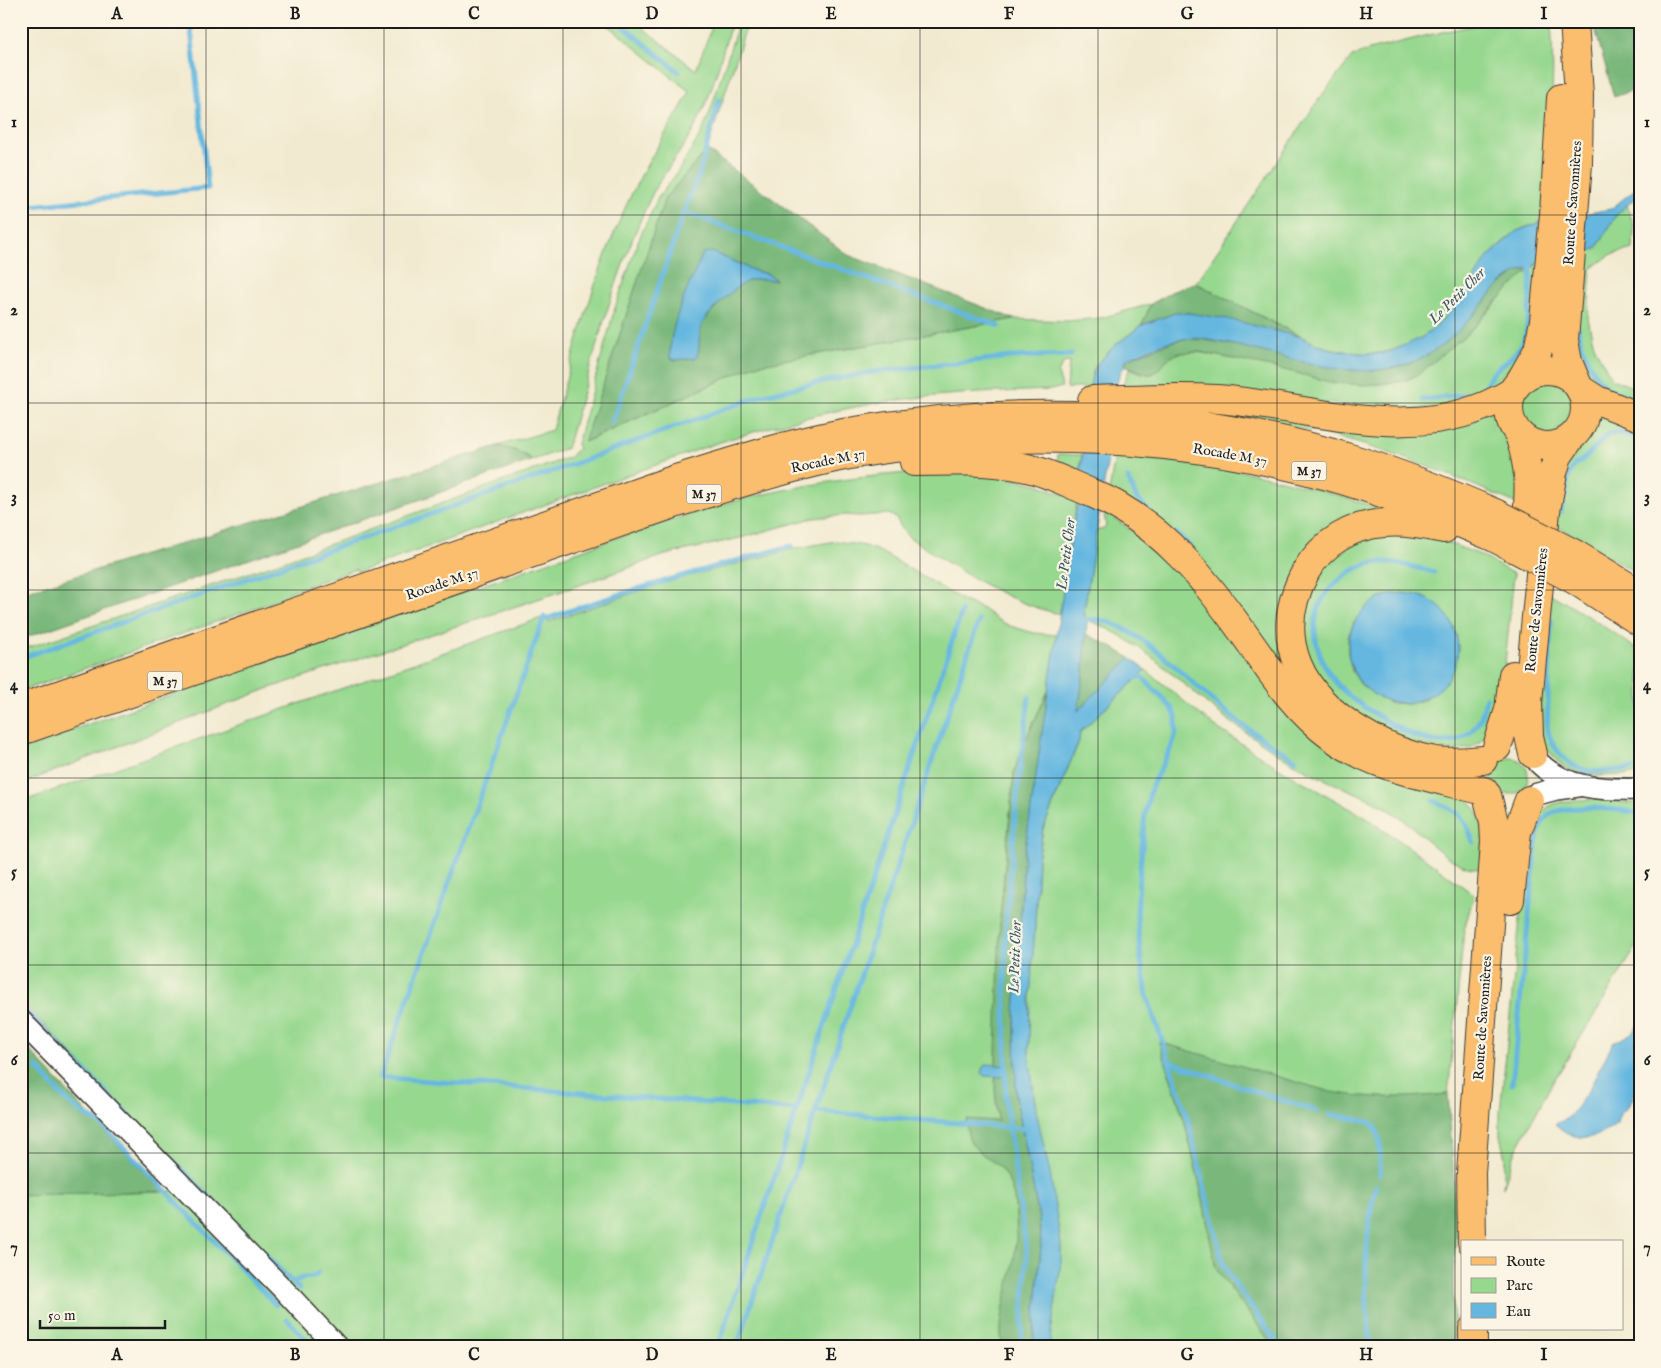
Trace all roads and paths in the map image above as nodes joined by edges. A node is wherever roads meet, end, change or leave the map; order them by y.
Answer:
1 (1557, 21) edge
2 (1574, 21) edge
3 (1564, 213) junction
4 (1559, 262) junction
5 (1517, 385) junction
6 (1578, 386) junction
7 (1640, 417) edge
8 (1058, 418) junction
9 (1118, 419) junction
10 (1519, 435) junction
11 (1569, 440) junction
12 (840, 457) junction
13 (1494, 525) junction
14 (1574, 567) junction
15 (1640, 594) edge
16 (363, 600) junction
17 (306, 620) junction
18 (1640, 622) edge
19 (21, 708) edge
20 (21, 731) edge
21 (1490, 753) junction
22 (1536, 759) junction
23 (1579, 786) junction
24 (1640, 789) edge
25 (1485, 793) junction
26 (1531, 797) junction
27 (21, 1021) edge
28 (1474, 1240) edge
29 (1474, 1240) edge
30 (1473, 1330) edge
31 (337, 1347) edge
32 (1473, 1347) edge

1 - 3 main road, Route de Savonnières
2 - 3 main road, Route de Savonnières
3 - 4 main road, Route de Savonnières
4 - 5 main road, Route de Savonnières
4 - 6 main road, Route de Savonnières
5 - 6 main road
5 - 9 main road
5 - 10 main road
6 - 7 main road
6 - 11 main road
8 - 9 main road
8 - 9 main road, Rocade M 37 / M 37
8 - 12 main road, Rocade M 37 / M 37
8 - 16 main road, Rocade M 37 / M 37
9 - 13 main road, Rocade M 37 / M 37
10 - 11 main road
10 - 21 main road, Route de Savonnières
11 - 22 main road, Route de Savonnières
12 - 16 main road, Rocade M 37 / M 37
12 - 25 main road
13 - 14 main road, Rocade M 37 / M 37, bridge
13 - 21 main road
14 - 15 main road, Rocade M 37 / M 37
14 - 18 main road, Rocade M 37 / M 37
16 - 17 main road, Rocade M 37 / M 37
17 - 19 main road, Rocade M 37 / M 37
17 - 20 main road, Rocade M 37 / M 37
21 - 22 main road
21 - 25 main road
22 - 23 street
22 - 26 main road
23 - 24 street
23 - 26 street
25 - 26 main road
25 - 28 main road, Route de Savonnières
26 - 29 main road, Route de Savonnières
27 - 31 street
30 - 32 main road

